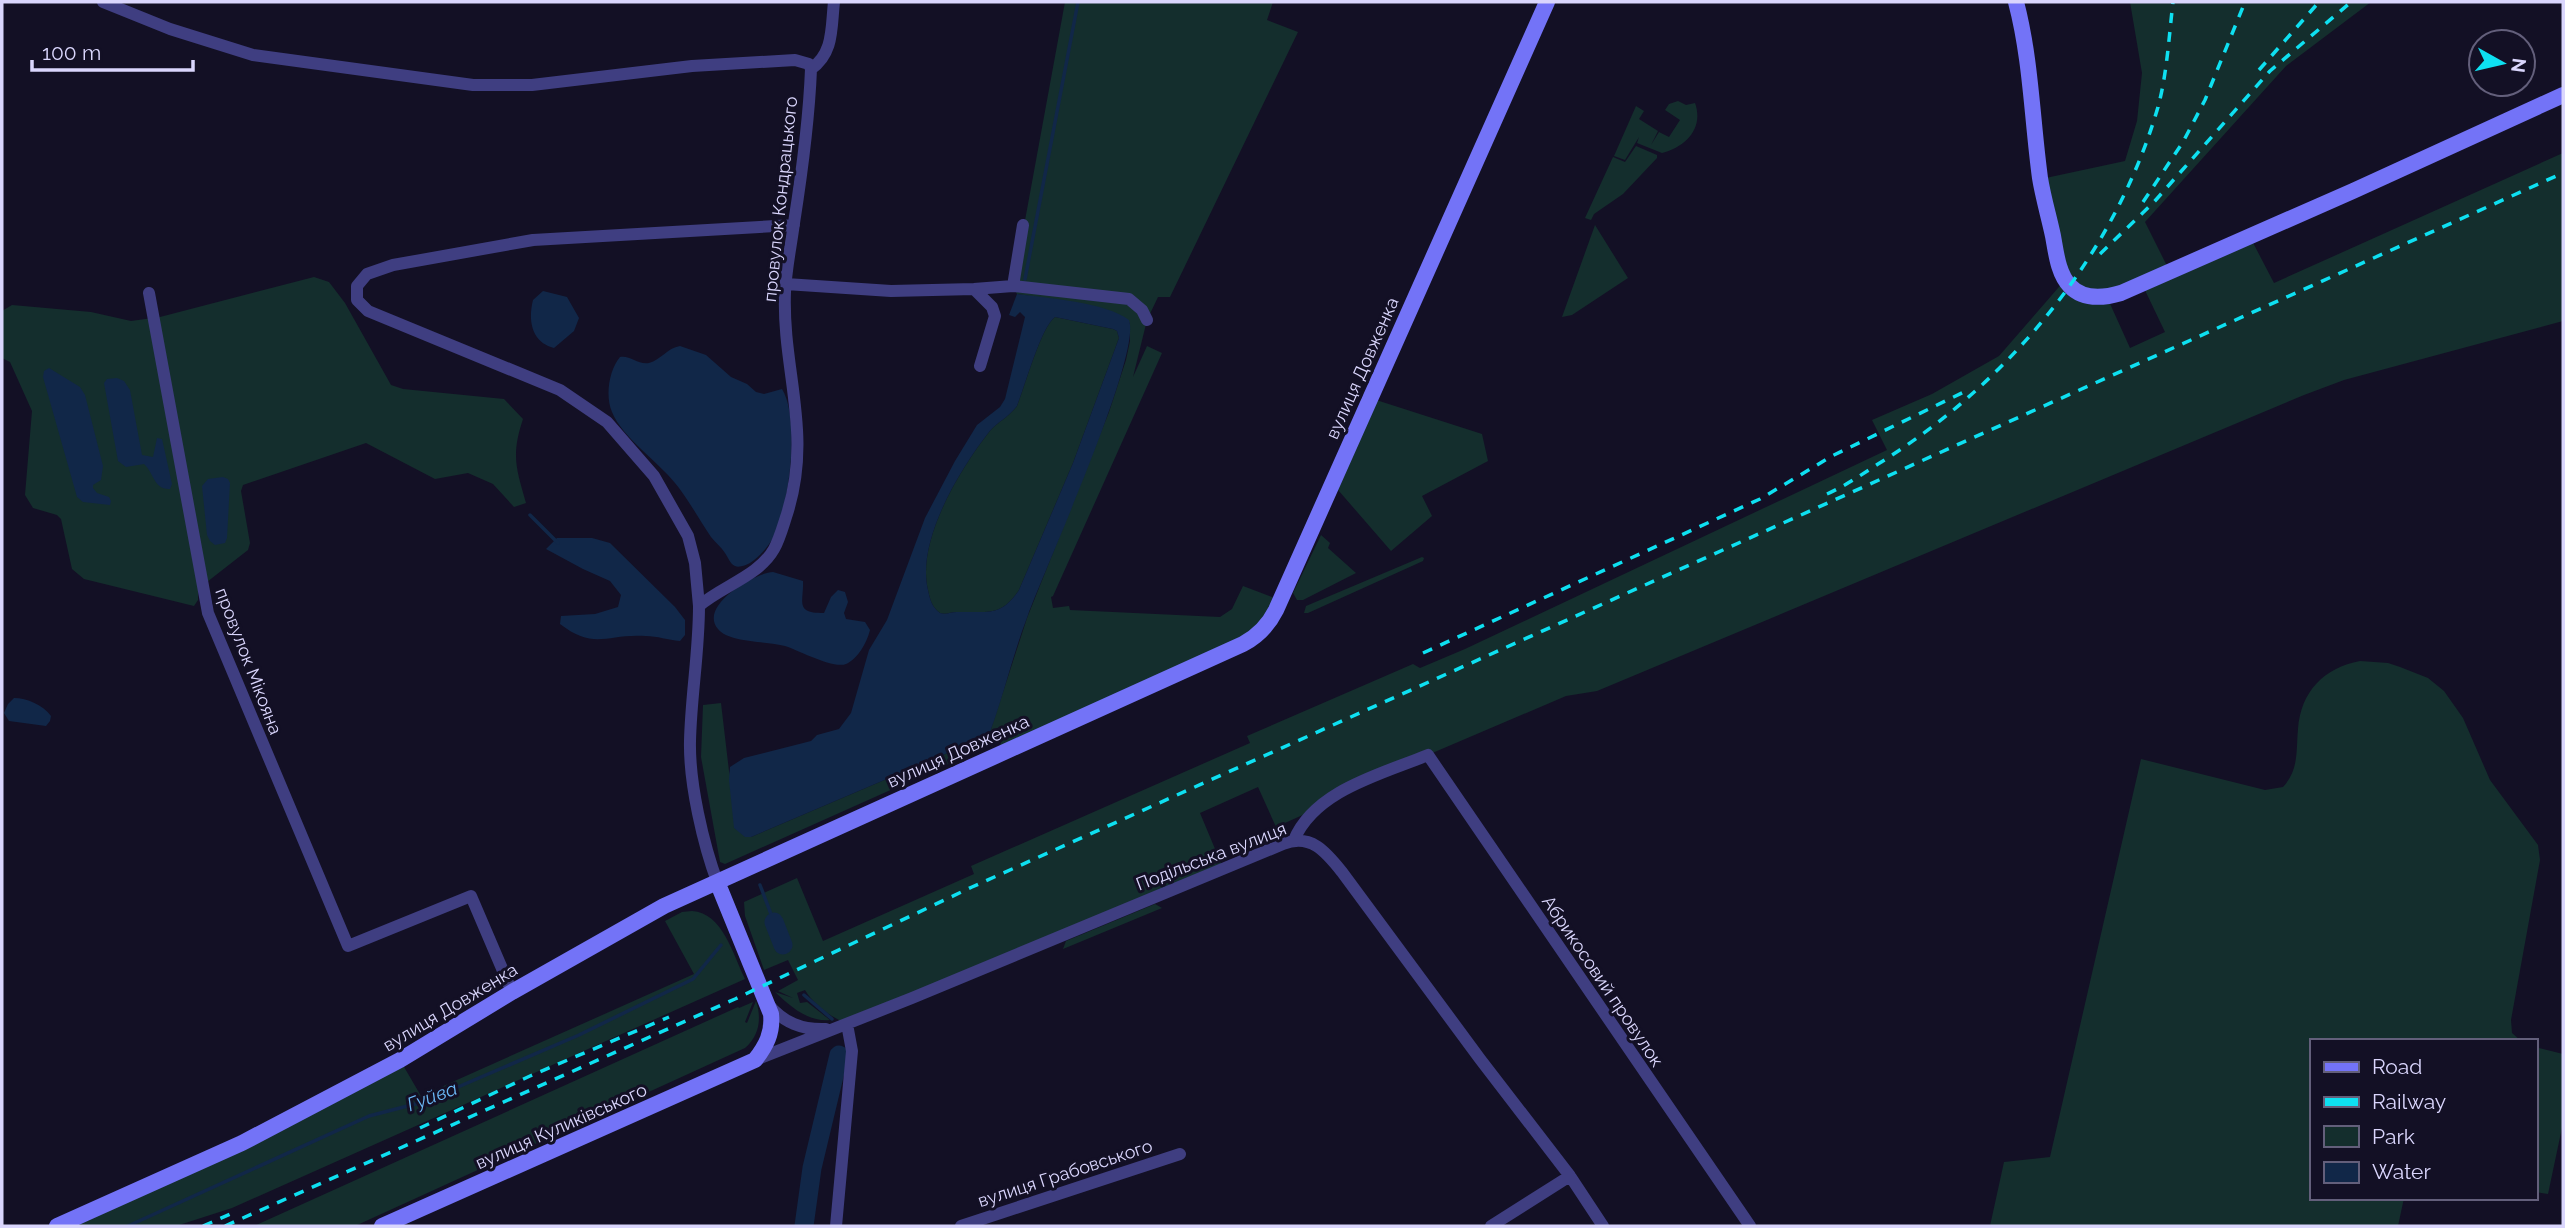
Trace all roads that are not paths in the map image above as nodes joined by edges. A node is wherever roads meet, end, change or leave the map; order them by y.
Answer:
1 (103, 2) edge
2 (834, 2) edge
3 (1547, 2) edge
4 (2016, 2) edge
5 (811, 69) junction
6 (2563, 95) edge
7 (794, 225) junction
8 (1023, 225) dead end
9 (786, 284) junction
10 (1013, 286) junction
11 (974, 289) junction
12 (149, 293) dead end
13 (1147, 320) dead end
14 (980, 366) dead end
15 (699, 606) junction
16 (1294, 840) junction
17 (739, 872) junction
18 (718, 884) junction
19 (683, 898) junction
20 (732, 917) junction
21 (512, 992) junction
22 (767, 1003) junction
23 (842, 1026) junction
24 (755, 1060) junction
25 (1180, 1154) dead end
26 (1570, 1176) junction
27 (57, 1226) edge
28 (382, 1226) edge
29 (836, 1226) edge
30 (961, 1226) edge
31 (1491, 1226) edge
32 (1603, 1226) edge
33 (1750, 1226) edge

1 - 5 street
2 - 5 street
3 - 17 street, вулиця Довженка
4 - 6 street
5 - 7 street, провулок Кондрацького
7 - 9 street, провулок Кондрацького
7 - 15 street
8 - 10 street
9 - 11 street
9 - 15 street, провулок Кондрацького
10 - 11 street
10 - 13 street
11 - 14 street
12 - 21 street, провулок Мікояна
15 - 18 street
16 - 23 street, Подільська вулиця
16 - 26 street, Подільська вулиця
16 - 33 street, Абрикосовий провулок
17 - 18 street, вулиця Довженка
17 - 20 street
18 - 19 street, вулиця Довженка
18 - 20 street
19 - 20 street
19 - 21 street, вулиця Довженка
20 - 22 street
21 - 27 street, вулиця Довженка
22 - 23 street
22 - 24 street
23 - 24 street, Подільська вулиця
23 - 29 street
24 - 28 street, вулиця Куликівського
25 - 30 street, вулиця Грабовського
26 - 31 street
26 - 32 street, Подільська вулиця

